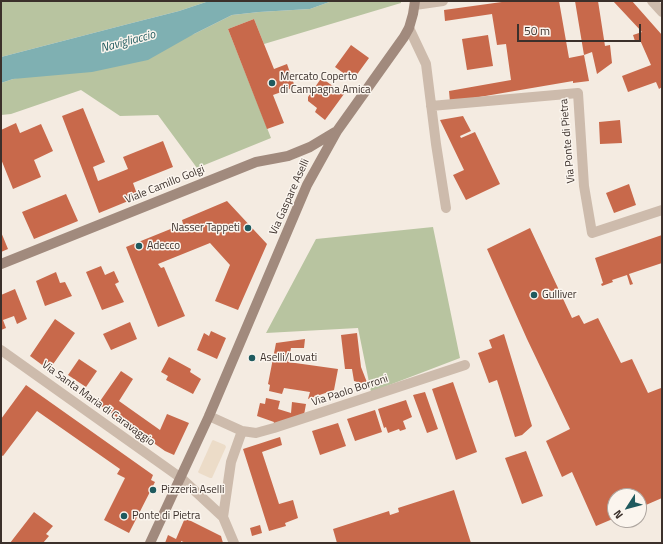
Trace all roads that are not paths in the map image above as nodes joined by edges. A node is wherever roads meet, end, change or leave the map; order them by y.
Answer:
1 (443, 1) edge
2 (652, 1) edge
3 (415, 3) edge
4 (662, 12) edge
5 (408, 28) junction
6 (431, 106) junction
7 (337, 131) junction
8 (446, 208) dead end
9 (662, 210) edge
10 (1, 264) edge
11 (1, 350) edge
12 (465, 365) dead end
13 (209, 416) junction
14 (242, 431) junction
15 (181, 478) junction
16 (223, 517) junction
17 (150, 543) edge
18 (234, 543) edge

1 - 3 street
2 - 4 street
3 - 5 street, Via Gaspare Aselli
5 - 6 street
5 - 7 street, Via Gaspare Aselli
6 - 8 street
6 - 9 street, Via Ponte di Pietra
7 - 10 street, Viale Camillo Golgi
7 - 13 street, Via Gaspare Aselli
11 - 15 street, Via Santa Maria di Caravaggio
12 - 14 street, Via Paolo Borroni
13 - 14 street
13 - 15 street, Via Gaspare Aselli
14 - 16 street
15 - 16 street, Via Santa Maria di Caravaggio
15 - 17 street, Via Gaspare Aselli
16 - 18 street

